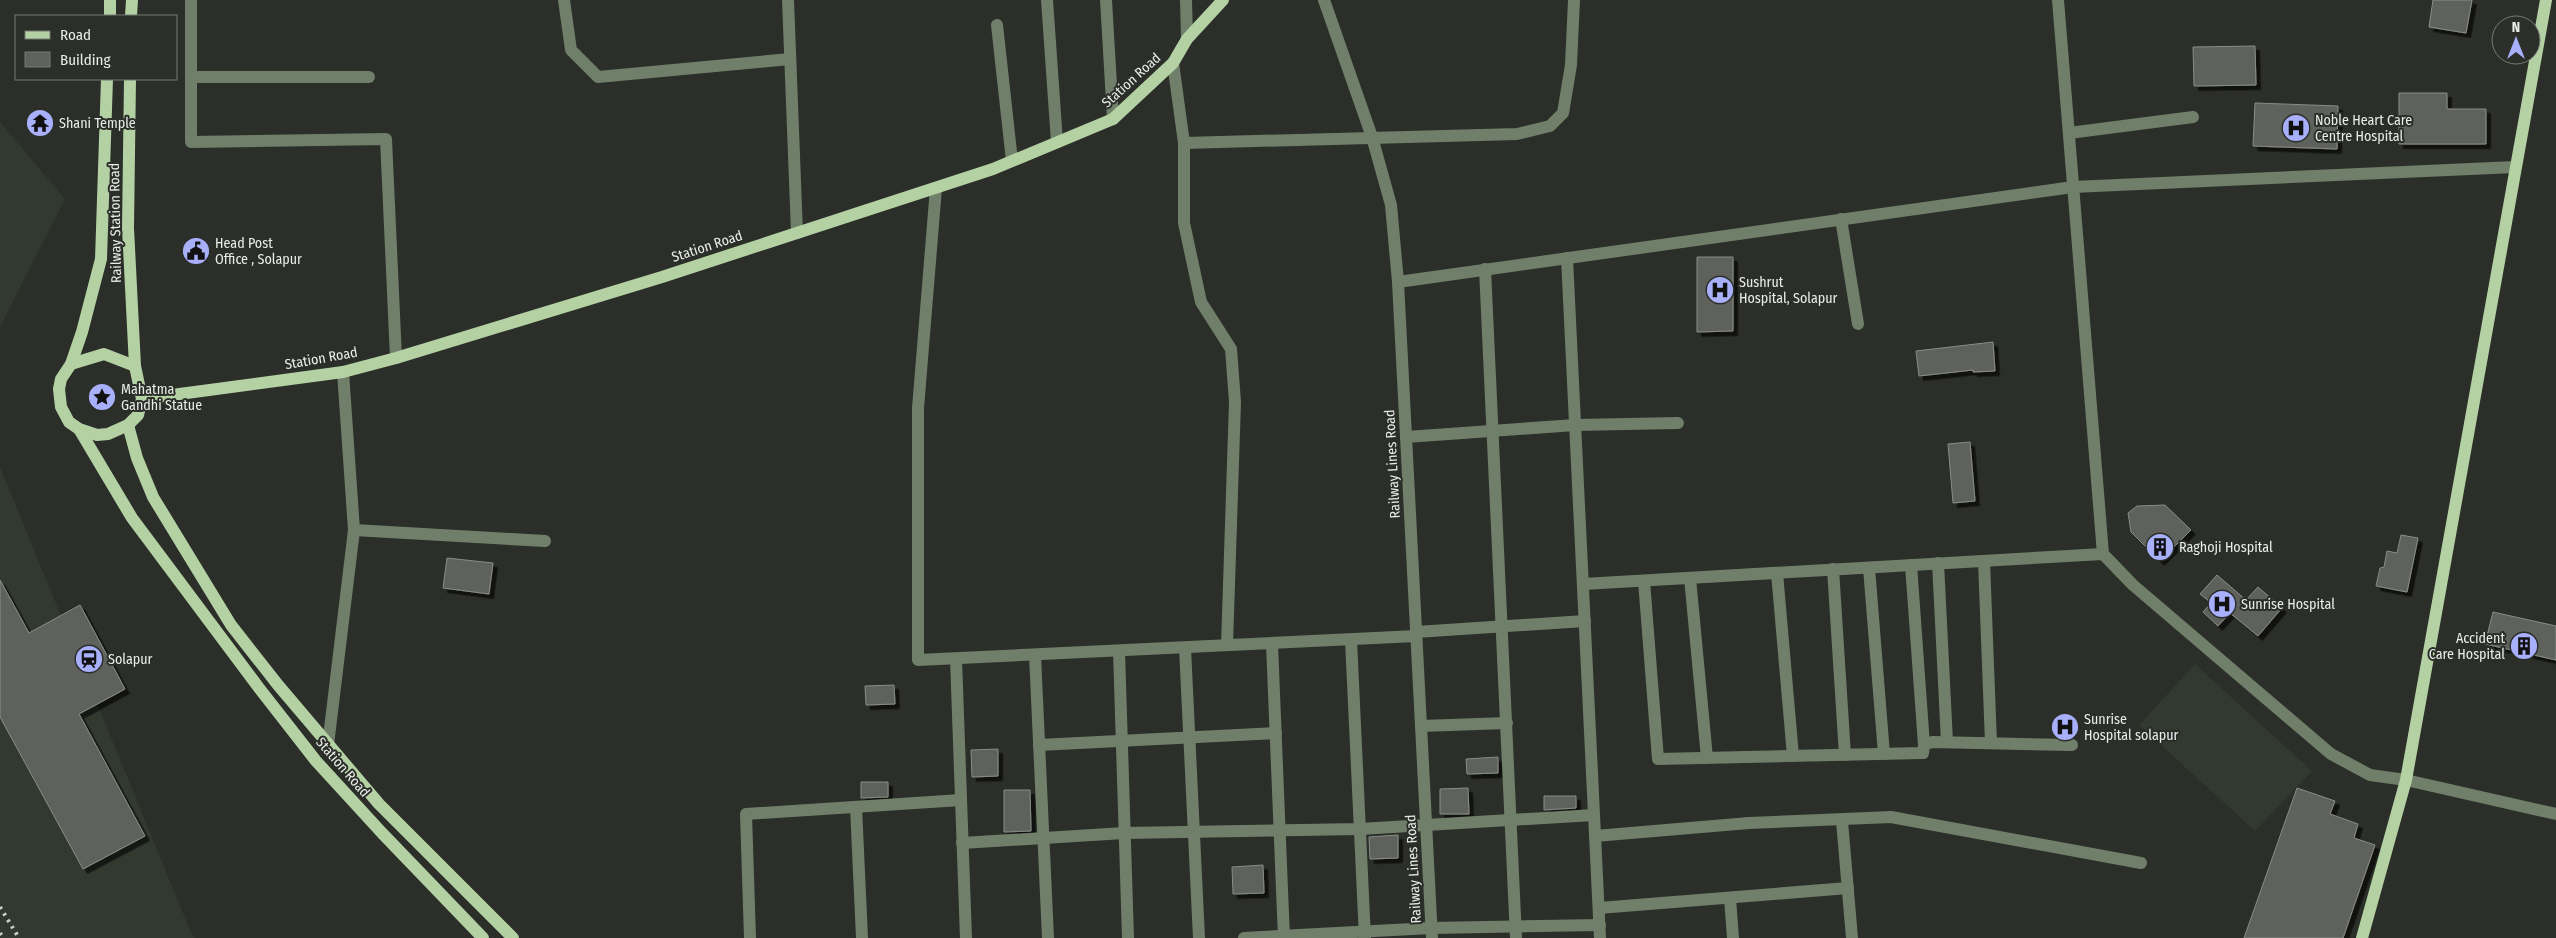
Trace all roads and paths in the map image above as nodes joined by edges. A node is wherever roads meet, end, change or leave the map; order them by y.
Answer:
1 (110, 0) edge
2 (132, 0) edge
3 (191, 0) edge
4 (564, 0) edge
5 (788, 0) edge
6 (1047, 0) edge
7 (1106, 0) edge
8 (1186, 0) edge
9 (1223, 0) edge
10 (1324, 0) edge
11 (1574, 0) edge
12 (2058, 0) edge
13 (2546, 0) edge
14 (110, 15) edge
15 (131, 15) edge
16 (996, 25) dead end
17 (1187, 39) junction
18 (790, 59) junction
19 (1173, 62) junction
20 (191, 77) junction
21 (369, 77) dead end
22 (107, 80) edge
23 (130, 80) edge
24 (2193, 117) dead end
25 (1113, 119) junction
26 (2069, 133) junction
27 (1372, 137) junction
28 (1057, 142) junction
29 (1184, 143) junction
30 (1012, 161) junction
31 (2515, 167) junction
32 (2073, 187) junction
33 (936, 188) junction
34 (1840, 219) junction
35 (797, 233) junction
36 (1567, 258) junction
37 (1485, 269) junction
38 (1398, 282) junction
39 (1858, 324) dead end
40 (396, 358) junction
41 (71, 364) junction
42 (135, 366) junction
43 (343, 372) junction
44 (142, 399) junction
45 (1678, 423) dead end
46 (128, 425) junction
47 (1575, 425) junction
48 (79, 429) junction
49 (1493, 431) junction
50 (1406, 437) junction
51 (354, 530) junction
52 (545, 541) dead end
53 (2104, 554) junction
54 (1984, 561) junction
55 (1938, 563) junction
56 (1911, 565) junction
57 (1869, 568) junction
58 (1833, 570) junction
59 (1777, 573) junction
60 (1690, 578) junction
61 (1644, 581) junction
62 (1583, 584) junction
63 (1585, 621) junction
64 (1502, 626) junction
65 (1416, 634) junction
66 (1350, 640) junction
67 (1272, 644) junction
68 (1228, 646) junction
69 (1185, 648) junction
70 (1119, 651) junction
71 (1035, 655) junction
72 (956, 659) junction
73 (1507, 723) junction
74 (1421, 726) junction
75 (1276, 733) junction
76 (1190, 737) junction
77 (1122, 741) junction
78 (1947, 742) junction
79 (1991, 743) junction
80 (328, 745) junction
81 (1039, 745) junction
82 (1924, 745) junction
83 (2072, 745) dead end
84 (1884, 754) junction
85 (1845, 755) junction
86 (1793, 756) junction
87 (1707, 758) junction
88 (2406, 780) junction
89 (961, 800) junction
90 (856, 807) junction
91 (2556, 814) edge
92 (1594, 815) junction
93 (1511, 820) junction
94 (1842, 821) junction
95 (1426, 825) junction
96 (1280, 829) junction
97 (1360, 829) junction
98 (1124, 832) junction
99 (1194, 832) junction
100 (1595, 836) junction
101 (1044, 838) junction
102 (962, 844) junction
103 (2141, 863) dead end
104 (1848, 888) junction
105 (1730, 898) junction
106 (1599, 908) junction
107 (1600, 925) junction
108 (1516, 932) edge
109 (1431, 933) edge
110 (1365, 935) edge
111 (1284, 937) edge
112 (483, 938) edge
113 (513, 938) edge
114 (750, 938) edge
115 (862, 938) edge
116 (966, 938) edge
117 (1048, 938) edge
118 (1128, 938) edge
119 (1199, 938) edge
120 (1244, 938) edge
121 (1600, 938) edge
122 (1733, 938) edge
123 (1852, 938) edge
124 (2362, 938) edge

1 - 14 main road
2 - 15 main road
3 - 20 street
4 - 18 street
5 - 18 street
6 - 28 street
7 - 25 street
8 - 17 street
9 - 17 main road, Station Road
10 - 27 street, Railway Lines Road
11 - 27 street
12 - 26 street
13 - 31 main road
16 - 30 street
17 - 19 main road, Station Road
18 - 35 street
19 - 25 main road, Station Road
19 - 29 street
20 - 21 street
20 - 40 street
22 - 41 main road, Railway Station Road
23 - 42 main road, Railway Station Road
24 - 26 street
25 - 28 main road, Station Road
26 - 32 street
27 - 29 street
27 - 38 street, Railway Lines Road
28 - 30 main road, Station Road
29 - 68 street
30 - 33 main road, Station Road
31 - 32 street
31 - 88 main road
32 - 34 street
32 - 53 street
33 - 35 main road, Station Road
33 - 72 street
34 - 36 street
34 - 39 street
35 - 40 main road, Station Road
36 - 37 street
36 - 47 street
37 - 38 street
37 - 49 street
38 - 50 street, Railway Lines Road
40 - 43 main road, Station Road
41 - 42 main road
41 - 48 main road
42 - 44 main road
43 - 44 main road, Station Road
43 - 51 street
44 - 46 main road
45 - 47 street
46 - 48 main road
46 - 80 main road, Station Road
47 - 49 street
47 - 62 street
48 - 112 main road, Station Road
49 - 50 street
49 - 64 street
50 - 65 street, Railway Lines Road
51 - 52 street
51 - 80 street
53 - 54 street
53 - 88 street
54 - 55 street
54 - 79 street
55 - 56 street
55 - 78 street
56 - 57 street
56 - 82 street
57 - 58 street
57 - 84 street
58 - 59 street
58 - 85 street
59 - 60 street
59 - 86 street
60 - 61 street
60 - 87 street
61 - 62 street
61 - 87 street
62 - 63 street
63 - 64 street
63 - 92 street
64 - 65 street
64 - 73 street
65 - 66 street
65 - 74 street, Railway Lines Road
66 - 67 street
66 - 97 street
67 - 68 street
67 - 75 street
68 - 69 street
69 - 70 street
69 - 76 street
70 - 71 street
70 - 77 street
71 - 72 street
71 - 81 street
72 - 89 street
73 - 74 street
73 - 93 street
74 - 95 street, Railway Lines Road
75 - 76 street
75 - 96 street
76 - 77 street
76 - 99 street
77 - 81 street
77 - 98 street
78 - 79 street
78 - 82 street
79 - 83 street
80 - 113 main road, Station Road
81 - 101 street
82 - 84 street
84 - 85 street
85 - 86 street
86 - 87 street
88 - 91 street
88 - 124 main road
89 - 90 street
89 - 102 street
90 - 114 street
90 - 115 street
92 - 93 street
92 - 100 street
93 - 95 street
93 - 108 street
94 - 100 street
94 - 103 street
94 - 104 street
95 - 97 street
95 - 109 street, Railway Lines Road
96 - 97 street
96 - 99 street
96 - 111 street
97 - 110 street
98 - 99 street
98 - 101 street
98 - 118 street
99 - 119 street
100 - 106 street
101 - 102 street
101 - 117 street
102 - 116 street
104 - 105 street
104 - 123 street
105 - 106 street
105 - 122 street
106 - 107 street
107 - 108 street
107 - 121 street
108 - 109 street
109 - 110 street
110 - 111 street
111 - 120 street

